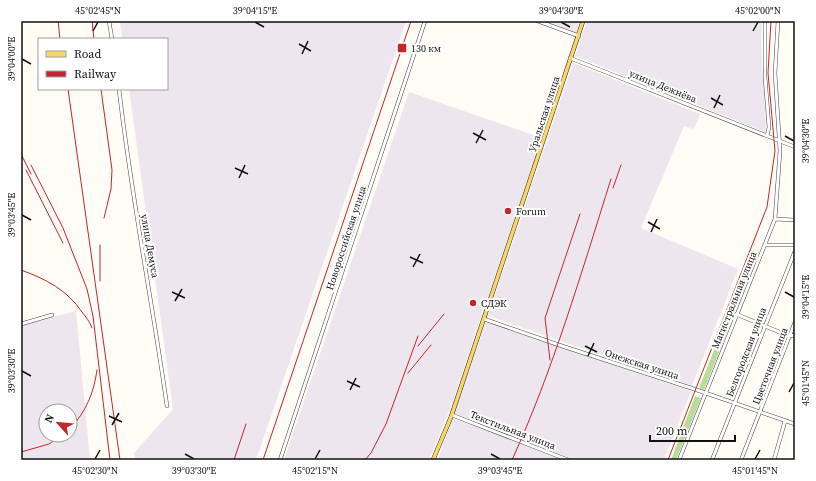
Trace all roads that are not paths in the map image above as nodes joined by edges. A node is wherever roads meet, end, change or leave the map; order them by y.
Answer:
1 (109, 21) edge
2 (425, 21) edge
3 (538, 21) edge
4 (584, 21) edge
5 (765, 21) edge
6 (778, 21) edge
7 (578, 36) junction
8 (112, 38) edge
9 (571, 58) junction
10 (118, 90) edge
11 (767, 136) junction
12 (779, 140) junction
13 (795, 147) edge
14 (775, 219) junction
15 (795, 220) edge
16 (765, 245) junction
17 (795, 245) edge
18 (795, 251) edge
19 (736, 314) junction
20 (52, 315) dead end
21 (484, 319) junction
22 (795, 322) edge
23 (21, 324) edge
24 (765, 325) junction
25 (789, 336) junction
26 (795, 336) edge
27 (705, 393) junction
28 (735, 404) junction
29 (167, 406) dead end
30 (760, 413) junction
31 (452, 415) junction
32 (785, 421) junction
33 (795, 424) edge
34 (280, 460) edge
35 (433, 460) edge
36 (568, 460) edge
37 (679, 460) edge
38 (712, 460) edge
39 (742, 460) edge
40 (774, 460) edge

1 - 8 street
2 - 34 street, Новороссийская улица
3 - 7 street
4 - 7 main road, Уральская улица
5 - 11 street
6 - 12 street, Магистральная улица
7 - 9 main road, Уральская улица
9 - 11 street, улица Дежнёва
9 - 21 main road, Уральская улица
10 - 29 street, улица Демуса
11 - 12 street, улица Дежнёва
12 - 13 street, улица Дежнёва
12 - 14 street, Магистральная улица
14 - 15 street
14 - 16 street, Магистральная улица
16 - 17 street
16 - 19 street, Магистральная улица
18 - 24 street, Белгородская улица
19 - 24 street
19 - 27 street, Магистральная улица
20 - 23 street
21 - 27 street, Онежская улица
21 - 31 main road, Уральская улица
22 - 25 street, Цветочная улица
24 - 25 street
24 - 28 street, Белгородская улица
25 - 26 street
25 - 30 street, Цветочная улица
27 - 28 street, Онежская улица
27 - 37 street, Магистральная улица
28 - 30 street, Онежская улица
28 - 38 street, Белгородская улица
30 - 32 street, Онежская улица
30 - 39 street, Цветочная улица
31 - 35 main road, Уральская улица
31 - 36 street, Текстильная улица
32 - 33 street, Онежская улица
32 - 40 street

